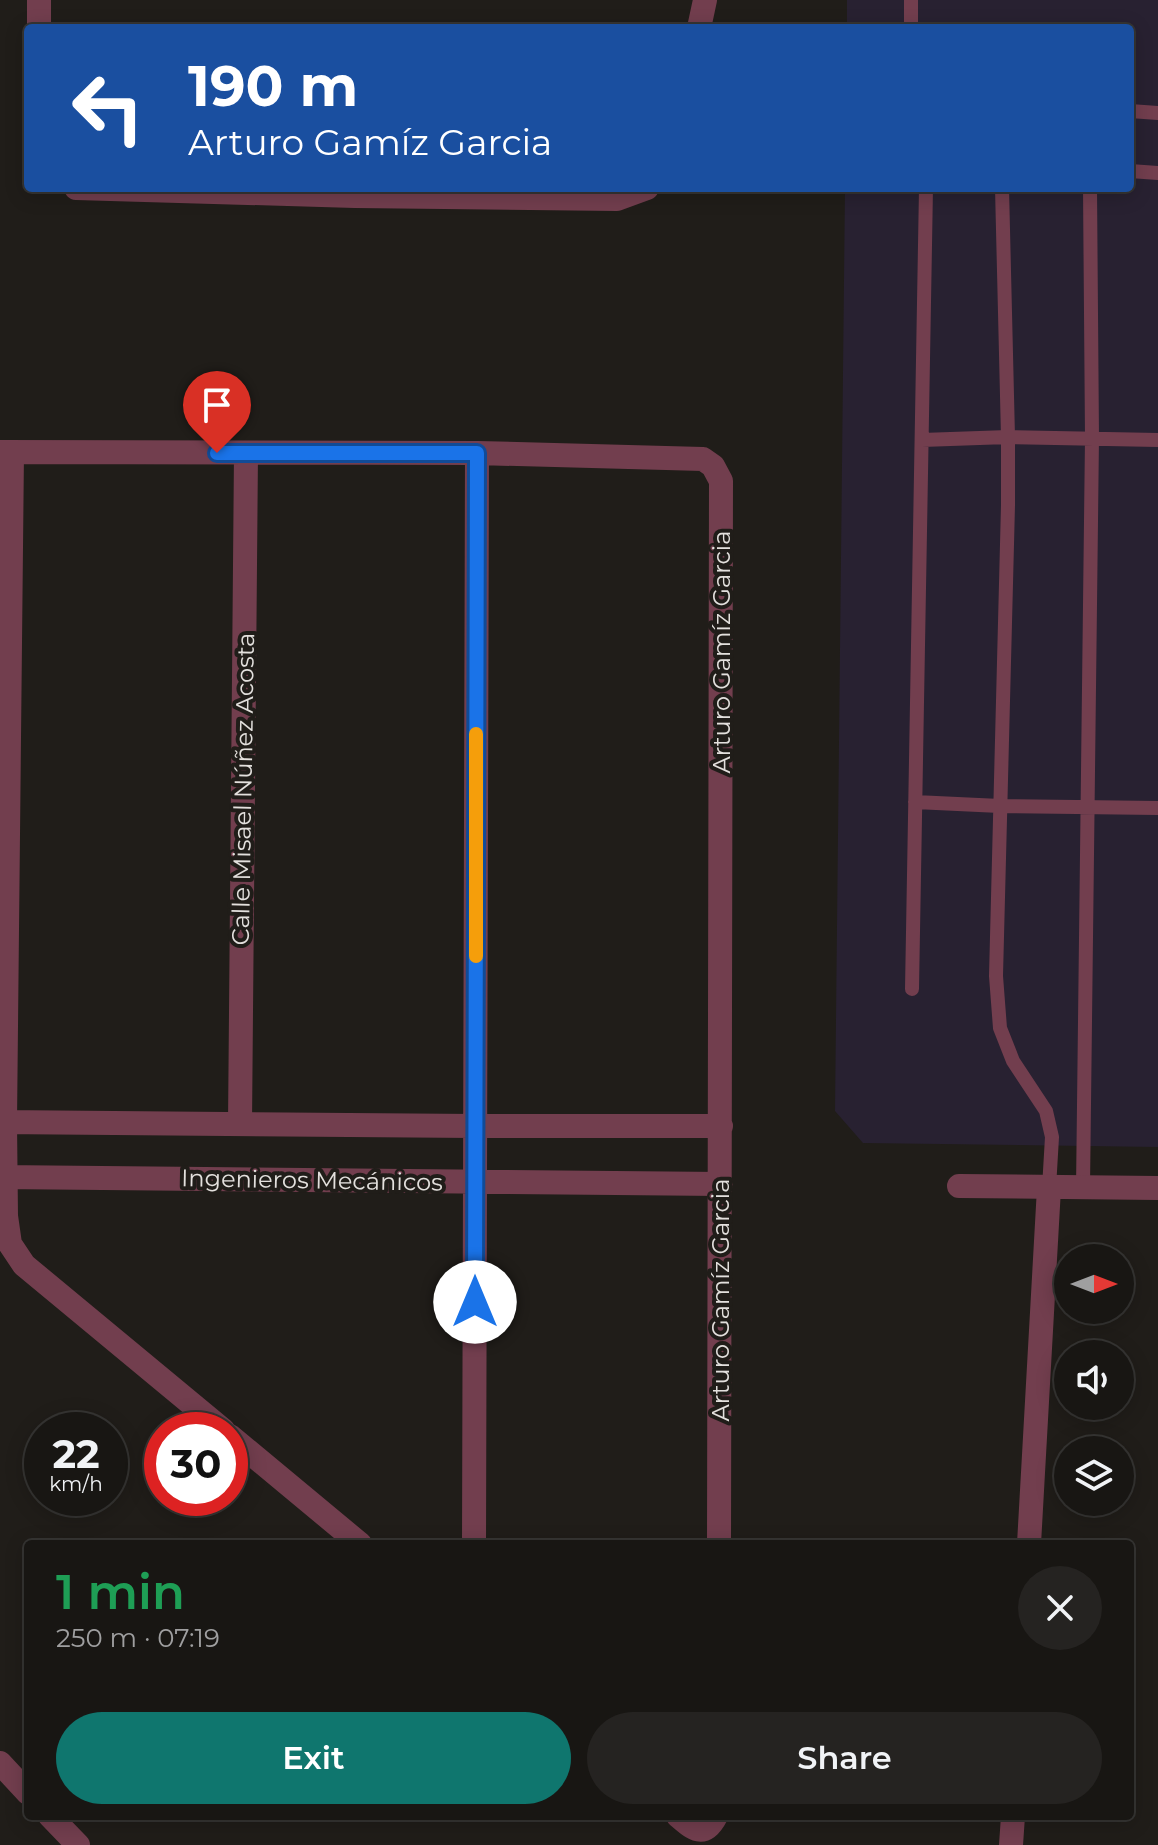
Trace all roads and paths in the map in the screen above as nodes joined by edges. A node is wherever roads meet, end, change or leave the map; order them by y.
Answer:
1 (39, 0) edge
2 (705, 0) edge
3 (911, 0) edge
4 (39, 24) edge
5 (700, 24) edge
6 (911, 24) edge
7 (1134, 111) edge
8 (1158, 113) edge
9 (1134, 171) edge
10 (1158, 173) edge
11 (216, 192) edge
12 (635, 192) edge
13 (926, 192) edge
14 (1002, 192) edge
15 (1090, 192) edge
16 (1008, 437) junction
17 (1092, 438) junction
18 (922, 440) junction
19 (1158, 440) edge
20 (6, 452) edge
21 (246, 453) junction
22 (477, 453) junction
23 (915, 802) junction
24 (1000, 806) junction
25 (1087, 806) junction
26 (1158, 808) edge
27 (912, 989) dead end
28 (2, 1122) edge
29 (240, 1124) junction
30 (475, 1126) junction
31 (721, 1126) junction
32 (2, 1177) edge
33 (475, 1181) junction
34 (721, 1184) junction
35 (959, 1186) dead end
36 (1049, 1188) junction
37 (1083, 1188) junction
38 (1158, 1188) edge
39 (201, 1412) edge
40 (248, 1451) edge
41 (355, 1540) edge
42 (474, 1540) edge
43 (719, 1540) edge
44 (1029, 1540) edge
45 (0, 1763) edge
46 (24, 1789) edge
47 (682, 1820) edge
48 (713, 1820) edge
49 (1013, 1820) edge
50 (1011, 1845) edge

1 - 4 street
2 - 5 street
3 - 6 lane
7 - 8 lane
9 - 10 lane
11 - 12 street
13 - 18 lane
14 - 16 lane
15 - 17 lane
16 - 17 lane
16 - 18 lane
16 - 24 lane
17 - 19 lane
17 - 25 lane
18 - 23 lane
20 - 21 street, Arturo Gamíz Garcia
20 - 28 street, Arturo Gamíz Garcia
21 - 22 street, Arturo Gamíz Garcia
21 - 29 street, Calle Misael Núñez Acosta
22 - 30 street
22 - 31 street, Arturo Gamíz Garcia
23 - 24 lane
23 - 27 lane
24 - 25 lane
24 - 36 lane
25 - 26 lane
25 - 37 lane
28 - 29 street
28 - 32 street, Arturo Gamíz Garcia
29 - 30 street
30 - 31 street
30 - 33 street
31 - 34 street, Arturo Gamíz Garcia
32 - 33 street, Ingenieros Mecánicos
32 - 39 street, Arturo Gamíz Garcia
33 - 34 street, Ingenieros Mecánicos
33 - 42 street
34 - 43 street, Arturo Gamíz Garcia
35 - 36 street
36 - 37 street
36 - 44 street
37 - 38 street
40 - 41 street
45 - 46 street
47 - 48 street
49 - 50 street

